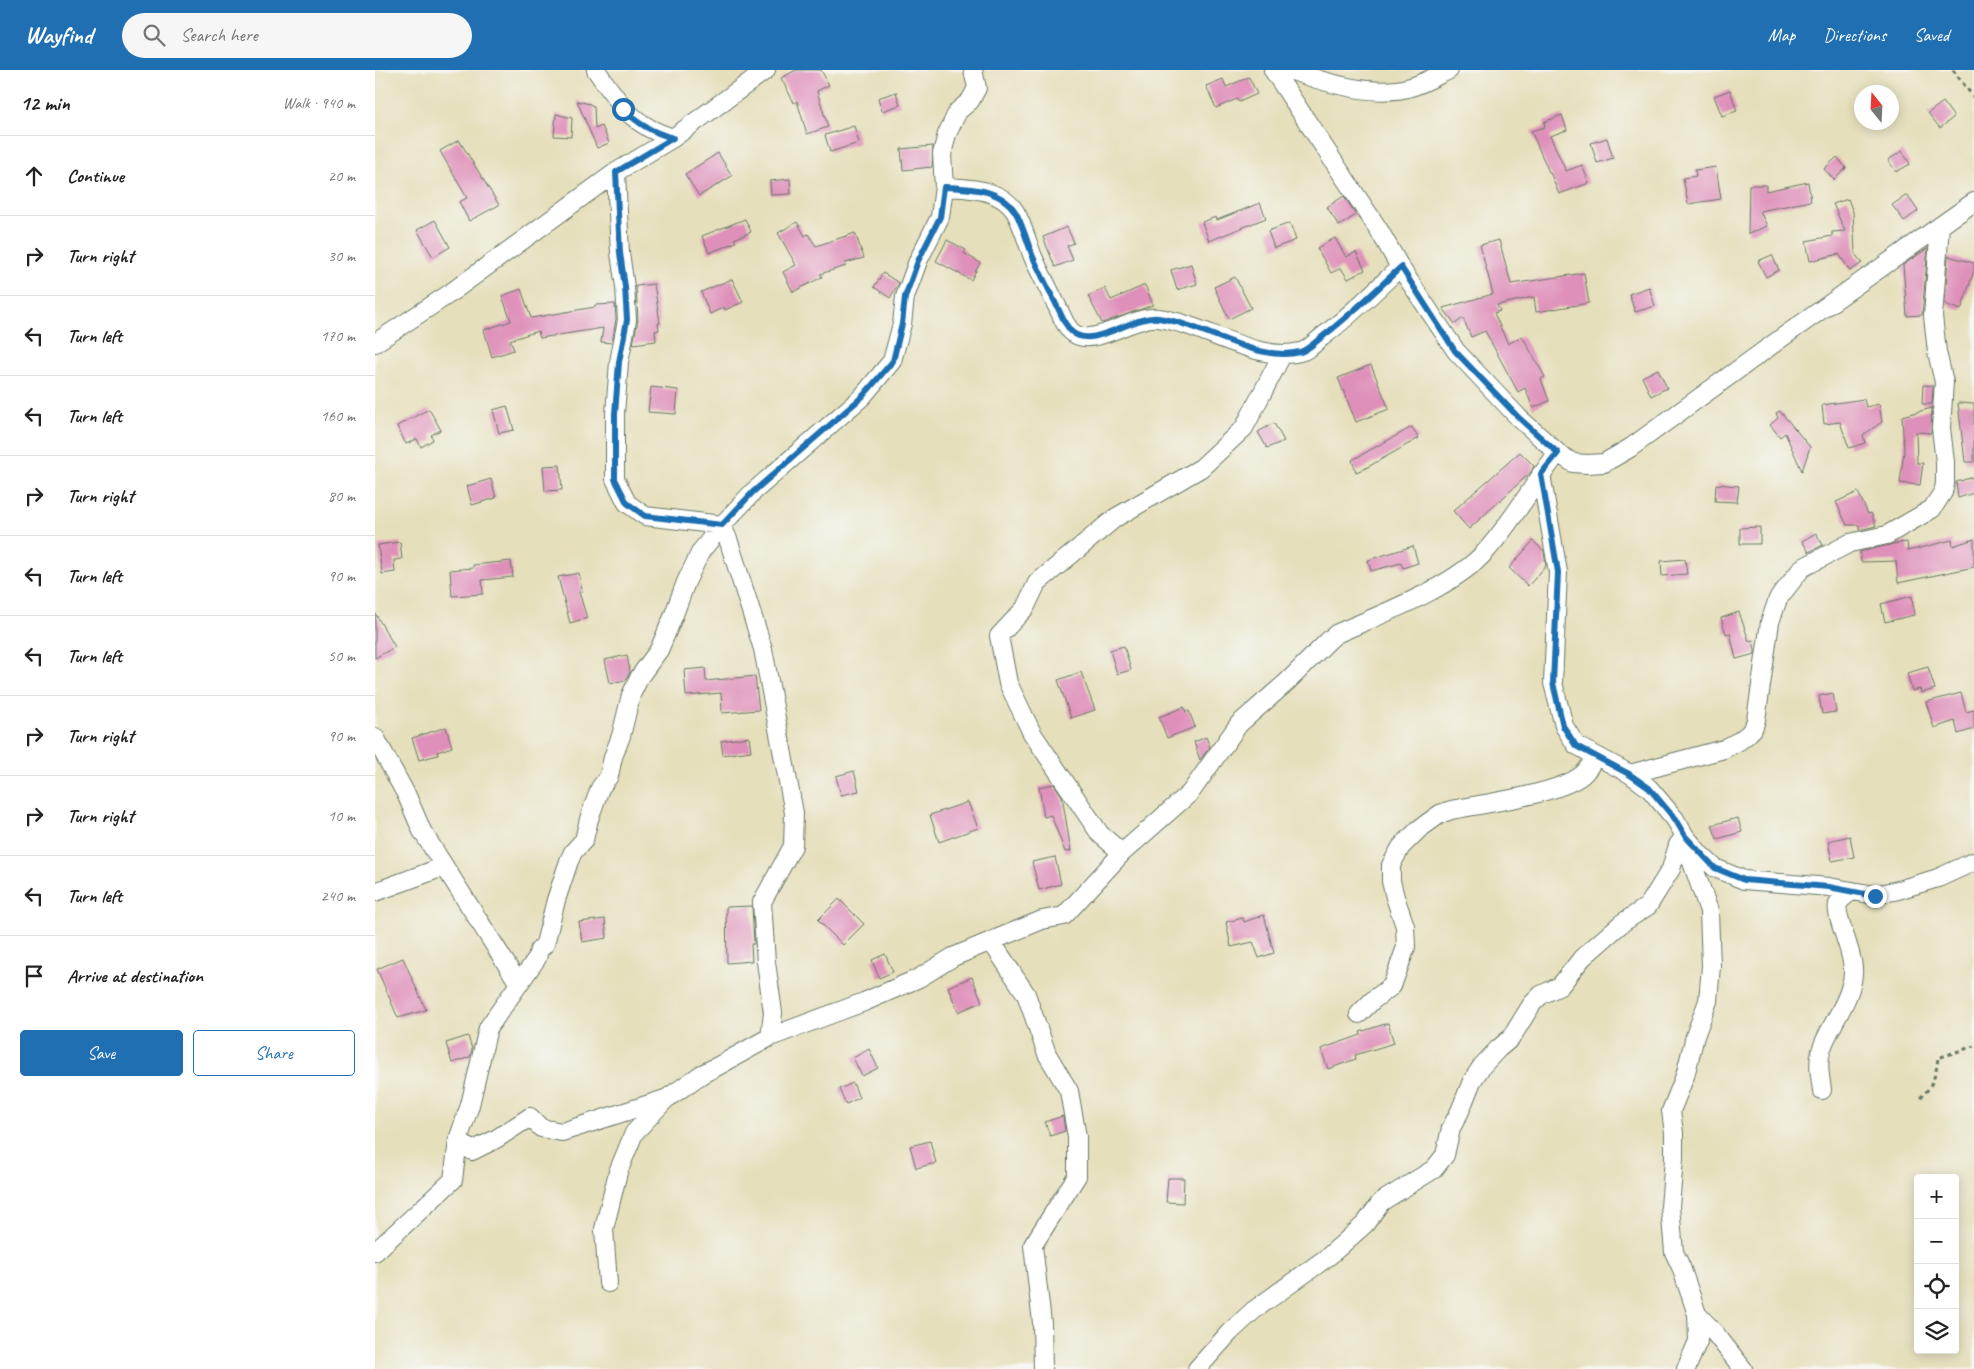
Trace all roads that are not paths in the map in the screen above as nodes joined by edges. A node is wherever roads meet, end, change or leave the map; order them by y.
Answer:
1 (595, 70) edge
2 (766, 70) edge
3 (973, 70) edge
4 (1273, 70) edge
5 (1289, 70) edge
6 (1449, 70) edge
7 (673, 138) junction
8 (616, 172) junction
9 (944, 187) junction
10 (1974, 202) edge
11 (1940, 226) junction
12 (1401, 267) junction
13 (375, 343) edge
14 (1282, 355) junction
15 (1558, 453) junction
16 (1541, 474) junction
17 (722, 525) junction
18 (375, 737) edge
19 (1595, 756) junction
20 (1629, 774) junction
21 (1686, 837) junction
22 (1122, 853) junction
23 (1973, 862) edge
24 (443, 867) junction
25 (1852, 891) junction
26 (375, 892) edge
27 (991, 940) junction
28 (519, 984) junction
29 (1359, 1014) dead end
30 (770, 1037) junction
31 (1822, 1090) dead end
32 (666, 1099) junction
33 (458, 1140) junction
34 (375, 1252) edge
35 (608, 1283) dead end
36 (1697, 1314) junction
37 (1043, 1369) edge
38 (1197, 1369) edge
39 (1687, 1369) edge
40 (1743, 1369) edge

1 - 7 street
2 - 7 street
3 - 9 street
4 - 12 street
5 - 6 street
7 - 8 street
8 - 13 street
8 - 17 street
9 - 14 street
9 - 17 street
10 - 11 street
11 - 15 street
11 - 20 street
12 - 14 street
12 - 15 street
14 - 22 street
15 - 16 street
16 - 19 street
16 - 22 street
17 - 28 street
17 - 30 street
18 - 24 street
19 - 20 street
19 - 29 street
20 - 21 street
21 - 25 street
21 - 36 street
21 - 38 street
22 - 27 street
23 - 25 street
24 - 26 street
24 - 28 street
25 - 31 street
27 - 30 street
27 - 37 street
28 - 33 street
30 - 32 street
32 - 33 street
32 - 35 street
33 - 34 street
36 - 39 street
36 - 40 street

